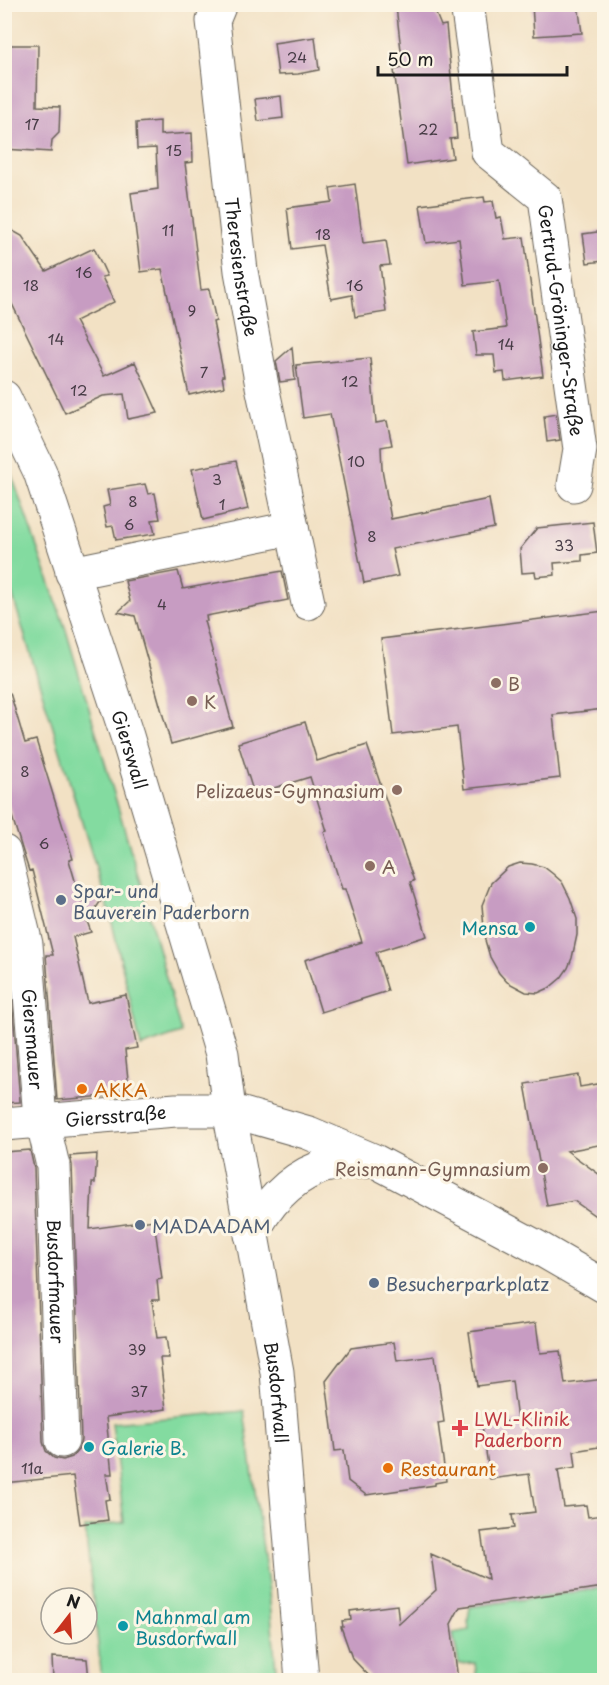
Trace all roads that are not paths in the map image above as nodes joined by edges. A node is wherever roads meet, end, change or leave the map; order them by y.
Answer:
1 (220, 4) edge
2 (467, 4) edge
3 (4, 397) edge
4 (574, 485) dead end
5 (292, 528) junction
6 (72, 573) junction
7 (308, 603) dead end
8 (4, 852) edge
9 (229, 1110) junction
10 (43, 1122) junction
11 (4, 1124) edge
12 (375, 1161) junction
13 (251, 1235) junction
14 (604, 1286) edge
15 (62, 1441) dead end
16 (302, 1680) edge

1 - 5 street, Theresienstraße
2 - 4 street, Gertrud-Gröninger-Straße
3 - 6 street, Gierswall
5 - 6 street
5 - 7 street, Theresienstraße
6 - 9 street, Gierswall
8 - 10 street, Giersmauer
9 - 10 street, Giersstraße
9 - 12 street, Giersstraße
9 - 13 street, Busdorfwall
10 - 11 street, Giersstraße
10 - 15 street, Busdorfmauer
12 - 13 street
12 - 14 street, Giersstraße
13 - 16 street, Busdorfwall

